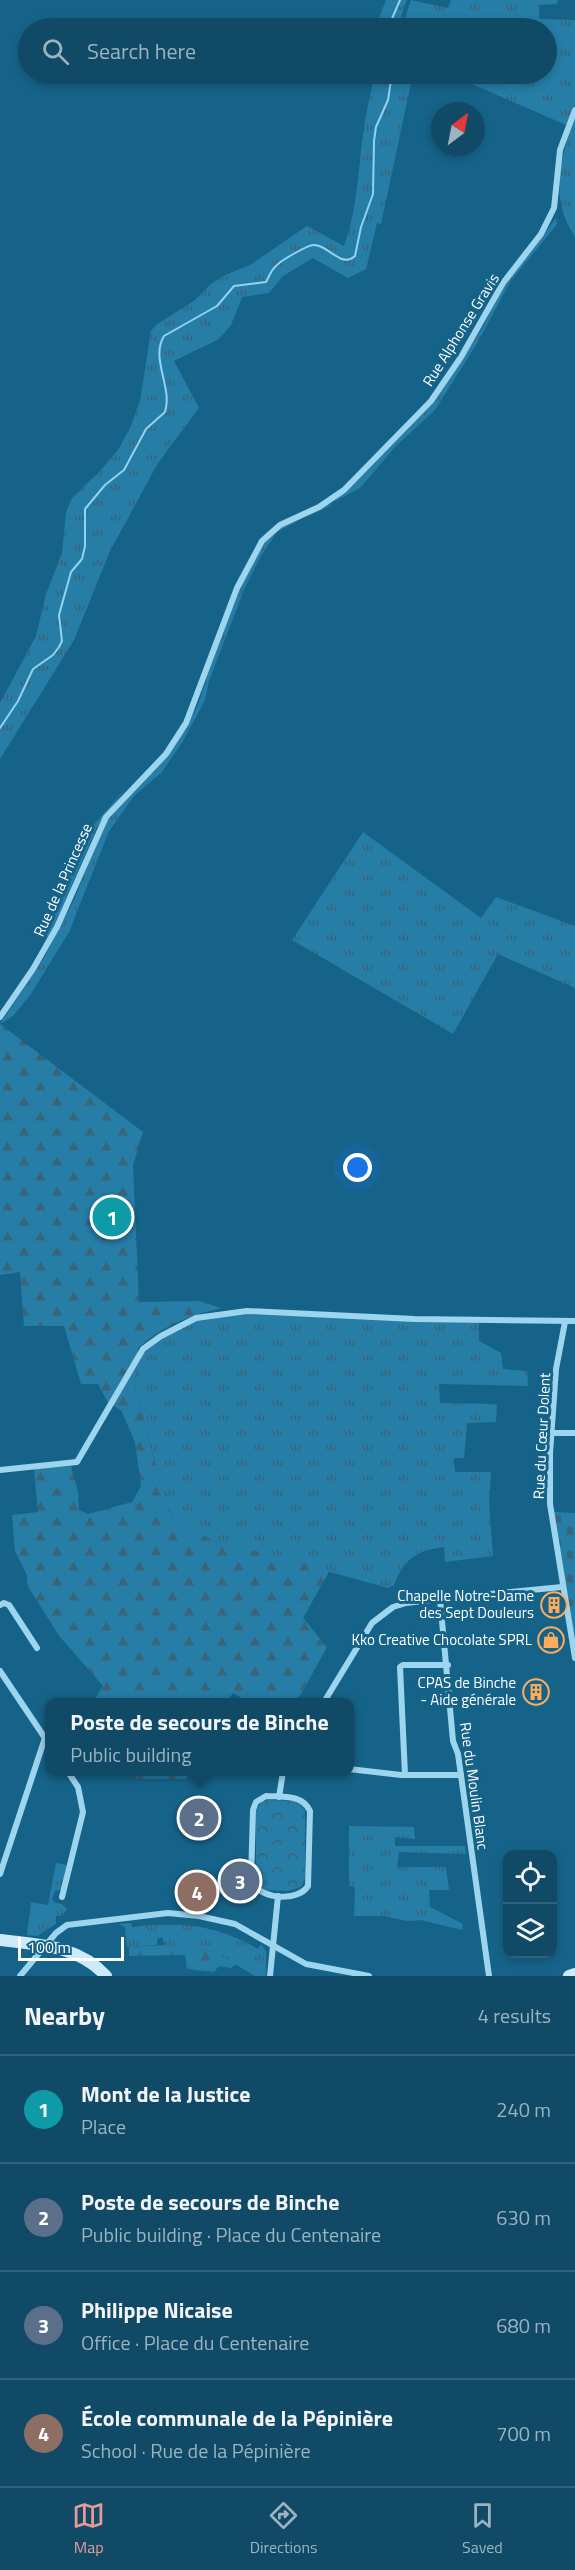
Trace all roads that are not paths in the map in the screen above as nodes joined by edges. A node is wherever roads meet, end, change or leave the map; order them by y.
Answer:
1 (575, 110) edge
2 (267, 535) joint
3 (0, 1017) edge
4 (574, 1320) edge
5 (565, 1322) junction
6 (552, 1433) junction
7 (575, 1433) edge
8 (0, 1470) edge
9 (562, 1587) junction
10 (440, 1599) junction
11 (0, 1605) edge
12 (37, 1648) dead end
13 (575, 1658) edge
14 (448, 1665) junction
15 (0, 1671) edge
16 (326, 1698) edge
17 (45, 1738) edge
18 (45, 1747) edge
19 (354, 1770) edge
20 (405, 1775) junction
21 (461, 1775) junction
22 (71, 1776) edge
23 (282, 1776) edge
24 (279, 1797) junction
25 (0, 1874) edge
26 (278, 1896) junction
27 (62, 1897) dead end
28 (0, 1940) edge
29 (47, 1946) junction
30 (272, 1946) junction
31 (575, 1974) edge
32 (20, 1976) edge
33 (106, 1976) edge
34 (270, 1976) edge
35 (369, 1976) edge
36 (489, 1976) edge
37 (569, 1976) edge

1 - 2 street, Rue Alphonse Gravis
2 - 3 street, Rue de la Princesse
4 - 5 street
5 - 6 street, Rue du Cœur Dolent
5 - 8 street
6 - 7 street
6 - 9 street, Rue du Cœur Dolent
9 - 10 street
9 - 13 street, Rue du Cœur Dolent
10 - 14 street, Rue du Moulin Blanc
10 - 16 street
11 - 12 street
14 - 20 street
14 - 21 street, Rue du Moulin Blanc
15 - 17 street
18 - 25 street
19 - 20 street
20 - 21 street
21 - 36 street, Rue du Moulin Blanc
22 - 27 street
23 - 24 street
24 - 26 street
24 - 26 street
26 - 30 street
28 - 29 main road
29 - 30 street
29 - 32 street
29 - 33 main road
30 - 34 street
30 - 35 street
31 - 37 main road

